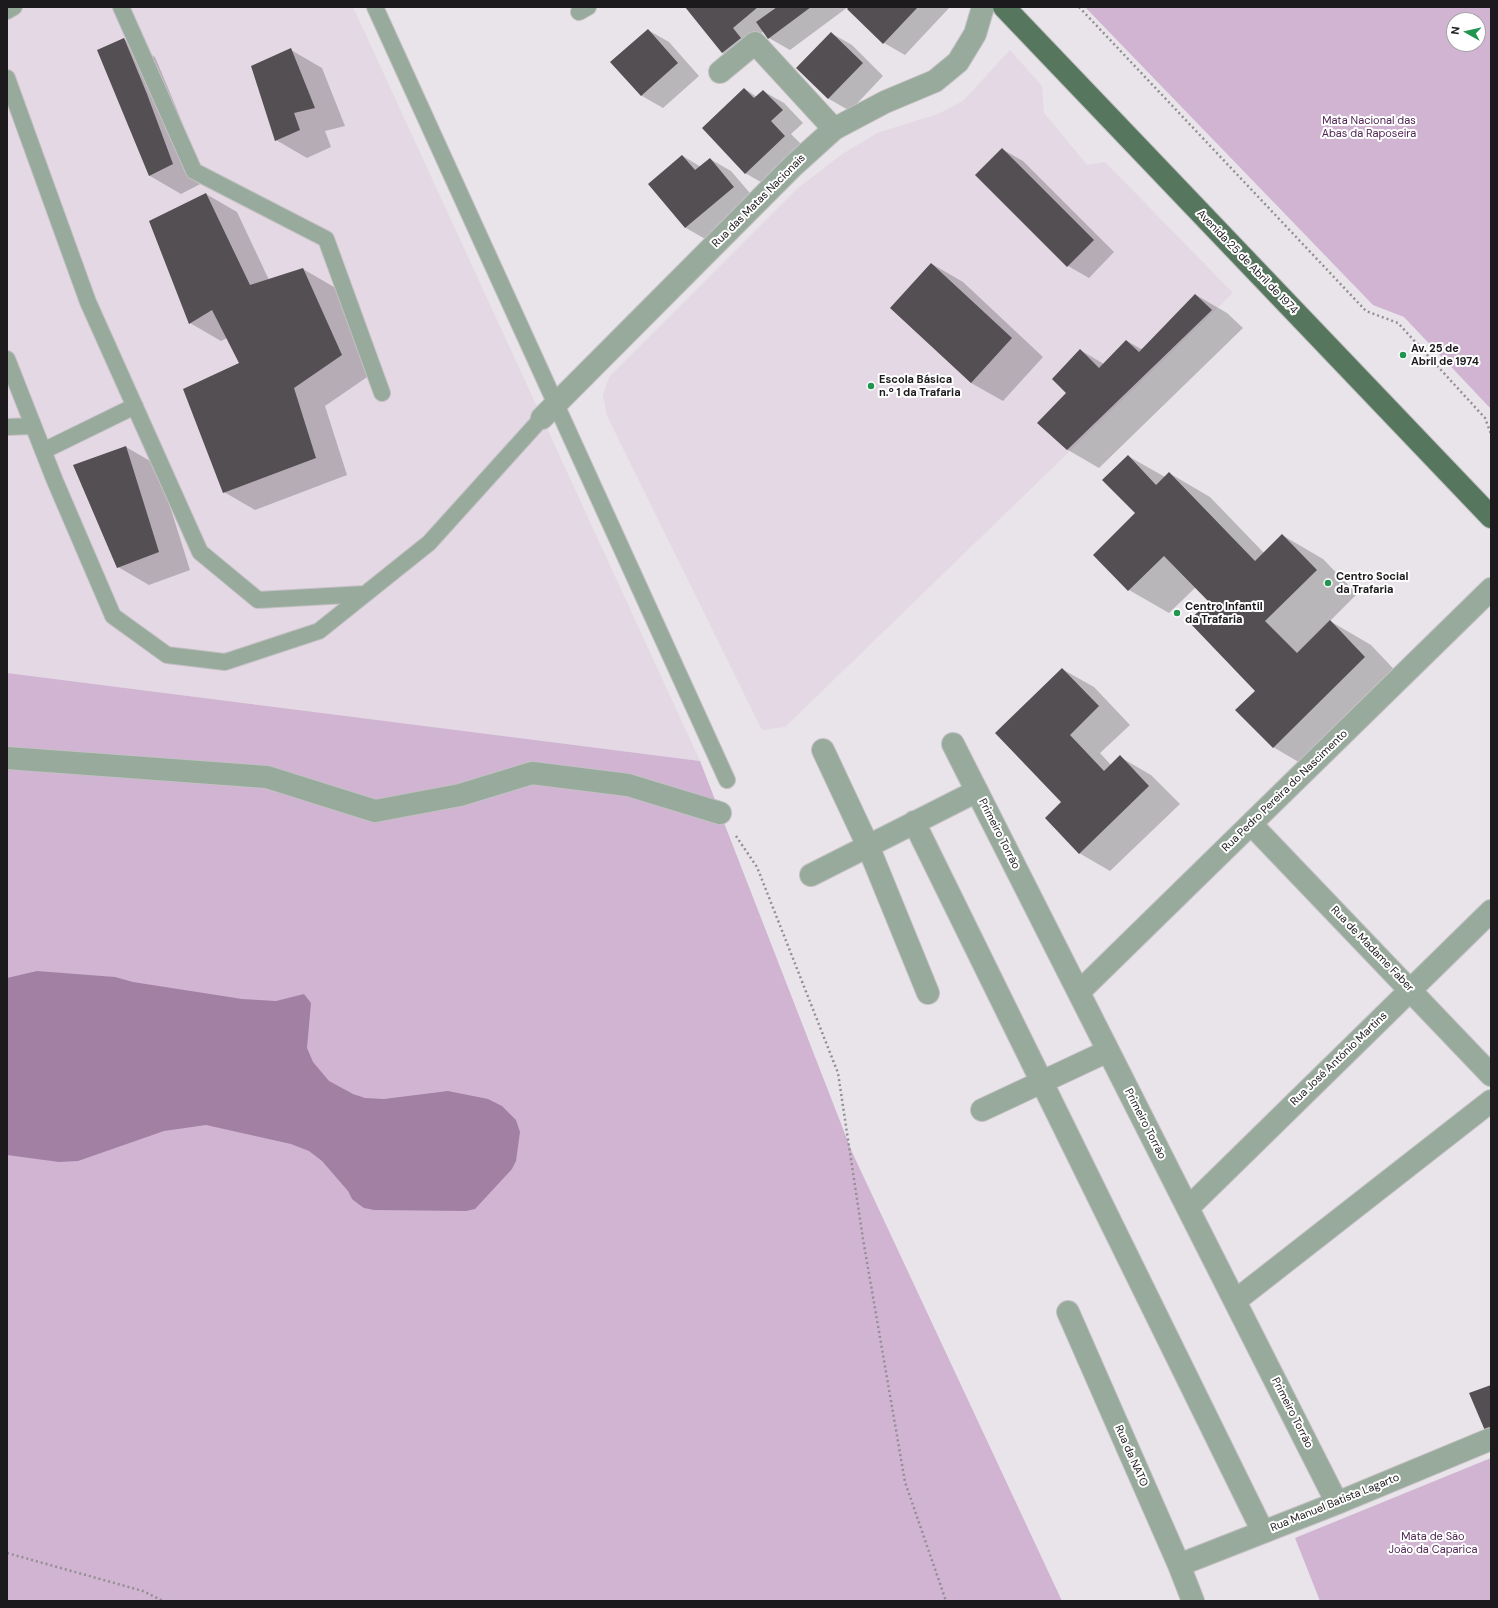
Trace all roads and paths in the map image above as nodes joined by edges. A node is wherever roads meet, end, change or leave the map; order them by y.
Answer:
1 (14, 7) edge
2 (121, 7) edge
3 (375, 7) edge
4 (983, 7) edge
5 (1004, 7) edge
6 (1079, 7) edge
7 (7, 11) edge
8 (720, 72) dead end
9 (7, 78) edge
10 (834, 129) junction
11 (7, 359) edge
12 (382, 393) dead end
13 (135, 406) junction
14 (549, 411) junction
15 (33, 426) junction
16 (7, 428) edge
17 (1491, 434) edge
18 (43, 451) junction
19 (1491, 517) edge
20 (1491, 589) edge
21 (365, 594) junction
22 (953, 744) dead end
23 (823, 750) dead end
24 (7, 758) edge
25 (727, 780) dead end
26 (977, 791) junction
27 (720, 813) joint
28 (914, 822) junction
29 (1251, 824) junction
30 (868, 846) junction
31 (810, 875) dead end
32 (1491, 911) edge
33 (1410, 989) junction
34 (1079, 992) junction
35 (928, 993) dead end
36 (1108, 1051) junction
37 (1491, 1075) edge
38 (1042, 1082) junction
39 (1491, 1101) edge
40 (982, 1110) dead end
41 (1188, 1208) junction
42 (1235, 1301) junction
43 (1068, 1312) dead end
44 (1491, 1439) edge
45 (1337, 1503) junction
46 (1262, 1532) junction
47 (7, 1553) edge
48 (1179, 1565) junction
49 (163, 1601) edge
50 (946, 1601) edge
51 (1193, 1601) edge

1 - 7 lane
2 - 12 lane
3 - 14 lane
4 - 10 street, Rua das Matas Nacionais
5 - 19 main road, Avenida 25 de Abril de 1974
6 - 17 path
8 - 10 street
9 - 13 lane
10 - 14 street, Rua das Matas Nacionais
11 - 15 lane
13 - 18 lane
13 - 21 lane
14 - 21 lane
14 - 25 lane
15 - 16 lane
15 - 18 lane
18 - 21 lane
20 - 29 street, Rua Pedro Pereira do Nascimento
22 - 26 street, Primeiro Torrão
23 - 30 street
24 - 27 street
26 - 28 street
26 - 34 street, Primeiro Torrão
27 - 50 path
28 - 30 street
28 - 38 street
29 - 33 street, Rua de Madame Faber
29 - 34 street, Rua Pedro Pereira do Nascimento
30 - 31 street
30 - 35 street
32 - 33 street, Rua José António Martins
33 - 37 street, Rua de Madame Faber
33 - 41 street, Rua José António Martins
34 - 36 street, Primeiro Torrão
36 - 38 street
36 - 41 street, Primeiro Torrão
38 - 40 street
38 - 46 street
39 - 42 street
41 - 42 street, Primeiro Torrão
42 - 45 street, Primeiro Torrão
43 - 48 street, Rua da NATO
44 - 45 street, Rua Manuel Batista Lagarto
45 - 46 street, Rua Manuel Batista Lagarto
46 - 48 street, Rua Manuel Batista Lagarto
47 - 49 path
48 - 51 street, Rua da NATO

